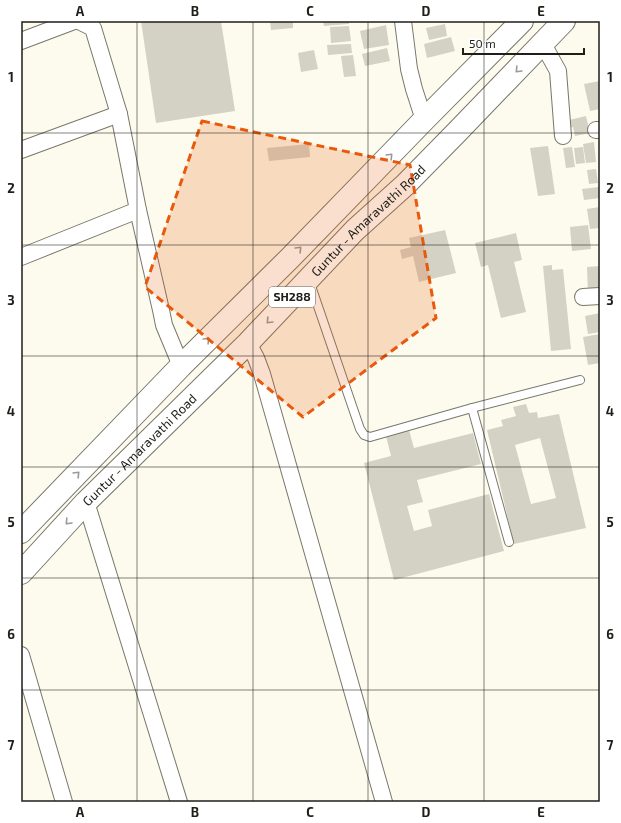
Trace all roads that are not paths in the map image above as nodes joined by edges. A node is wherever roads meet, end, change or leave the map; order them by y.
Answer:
1 (74, 21) edge
2 (79, 21) edge
3 (403, 21) edge
4 (522, 21) edge
5 (564, 21) edge
6 (21, 41) edge
7 (543, 44) junction
8 (119, 114) junction
9 (424, 120) junction
10 (563, 136) dead end
11 (21, 150) edge
12 (138, 210) junction
13 (21, 256) edge
14 (309, 279) junction
15 (600, 296) edge
16 (584, 297) dead end
17 (248, 343) junction
18 (181, 366) junction
19 (580, 380) dead end
20 (472, 408) junction
21 (86, 502) junction
22 (21, 532) edge
23 (509, 542) dead end
24 (21, 573) edge
25 (21, 655) edge
26 (64, 802) edge
27 (179, 802) edge
28 (384, 802) edge

1 - 6 street
2 - 8 street
3 - 9 street
4 - 9 main road, Guntur - Amaravathi Road / SH288
5 - 7 main road, Guntur - Amaravathi Road / SH288
7 - 10 street
7 -> 14 main road, Guntur - Amaravathi Road / SH288
8 - 11 street
8 - 12 street
18 -> 9 main road, Guntur - Amaravathi Road / SH288
12 - 13 street
12 - 18 street
14 -> 17 main road, Guntur - Amaravathi Road / SH288
14 - 20 lane
15 - 16 street
17 - 21 main road, Guntur - Amaravathi Road / SH288
17 - 28 street
22 -> 18 main road, Guntur - Amaravathi Road / SH288
19 - 20 lane
20 - 23 lane
21 -> 24 main road, Guntur - Amaravathi Road / SH288
21 - 27 street
25 - 26 street

